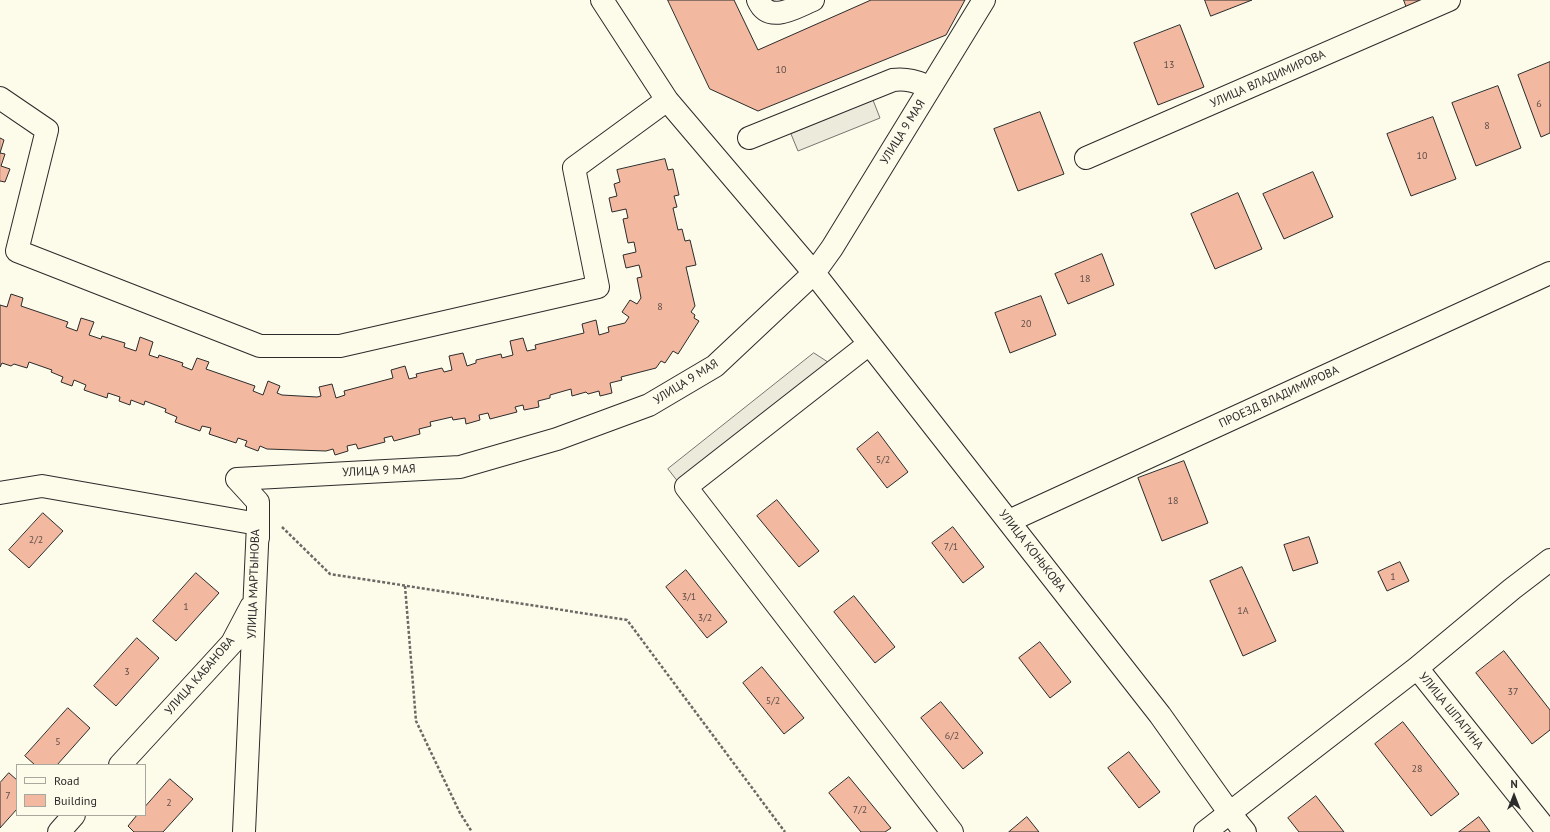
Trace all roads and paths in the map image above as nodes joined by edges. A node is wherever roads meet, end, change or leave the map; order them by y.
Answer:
1 (602, 0) edge
2 (758, 0) edge
3 (813, 0) edge
4 (984, 0) edge
5 (1450, 0) edge
6 (930, 87) junction
7 (0, 98) edge
8 (667, 100) junction
9 (749, 138) dead end
10 (1086, 158) dead end
11 (814, 273) junction
12 (1550, 273) edge
13 (869, 344) junction
14 (0, 493) edge
15 (258, 502) junction
16 (1009, 521) junction
17 (258, 524) junction
18 (1550, 560) edge
19 (405, 586) junction
20 (254, 602) junction
21 (1417, 668) junction
22 (121, 764) edge
23 (1229, 812) junction
24 (73, 816) edge
25 (59, 832) edge
26 (244, 832) edge
27 (472, 832) edge
28 (785, 832) edge
29 (952, 832) edge
30 (1205, 832) edge
31 (1245, 832) edge
32 (1548, 832) edge

1 - 8 street, УЛИЦА КОНЬКОВА
2 - 3 street
4 - 6 street, УЛИЦА 9 МАЯ
5 - 10 street, УЛИЦА ВЛАДИМИРОВА
6 - 9 street
6 - 11 street, УЛИЦА 9 МАЯ
7 - 8 street
8 - 11 street, УЛИЦА КОНЬКОВА
11 - 13 street, УЛИЦА КОНЬКОВА
11 - 15 street, УЛИЦА 9 МАЯ
12 - 16 street, ПРОЕЗД ВЛАДИМИРОВА
13 - 16 street, УЛИЦА КОНЬКОВА
13 - 29 street
14 - 17 street, УЛИЦА МАРТЫНОВА
15 - 17 street, УЛИЦА КАБАНОВА
15 - 19 path
16 - 23 street, УЛИЦА КОНЬКОВА
17 - 20 street, УЛИЦА КАБАНОВА
18 - 21 street, УЛИЦА ШПАГИНА
19 - 27 path
19 - 28 path
20 - 22 street, УЛИЦА КАБАНОВА
20 - 26 street, УЛИЦА МАРТЫНОВА
21 - 23 street
21 - 32 street, УЛИЦА ШПАГИНА
23 - 30 street
23 - 31 street, УЛИЦА КОНЬКОВА
24 - 25 street

